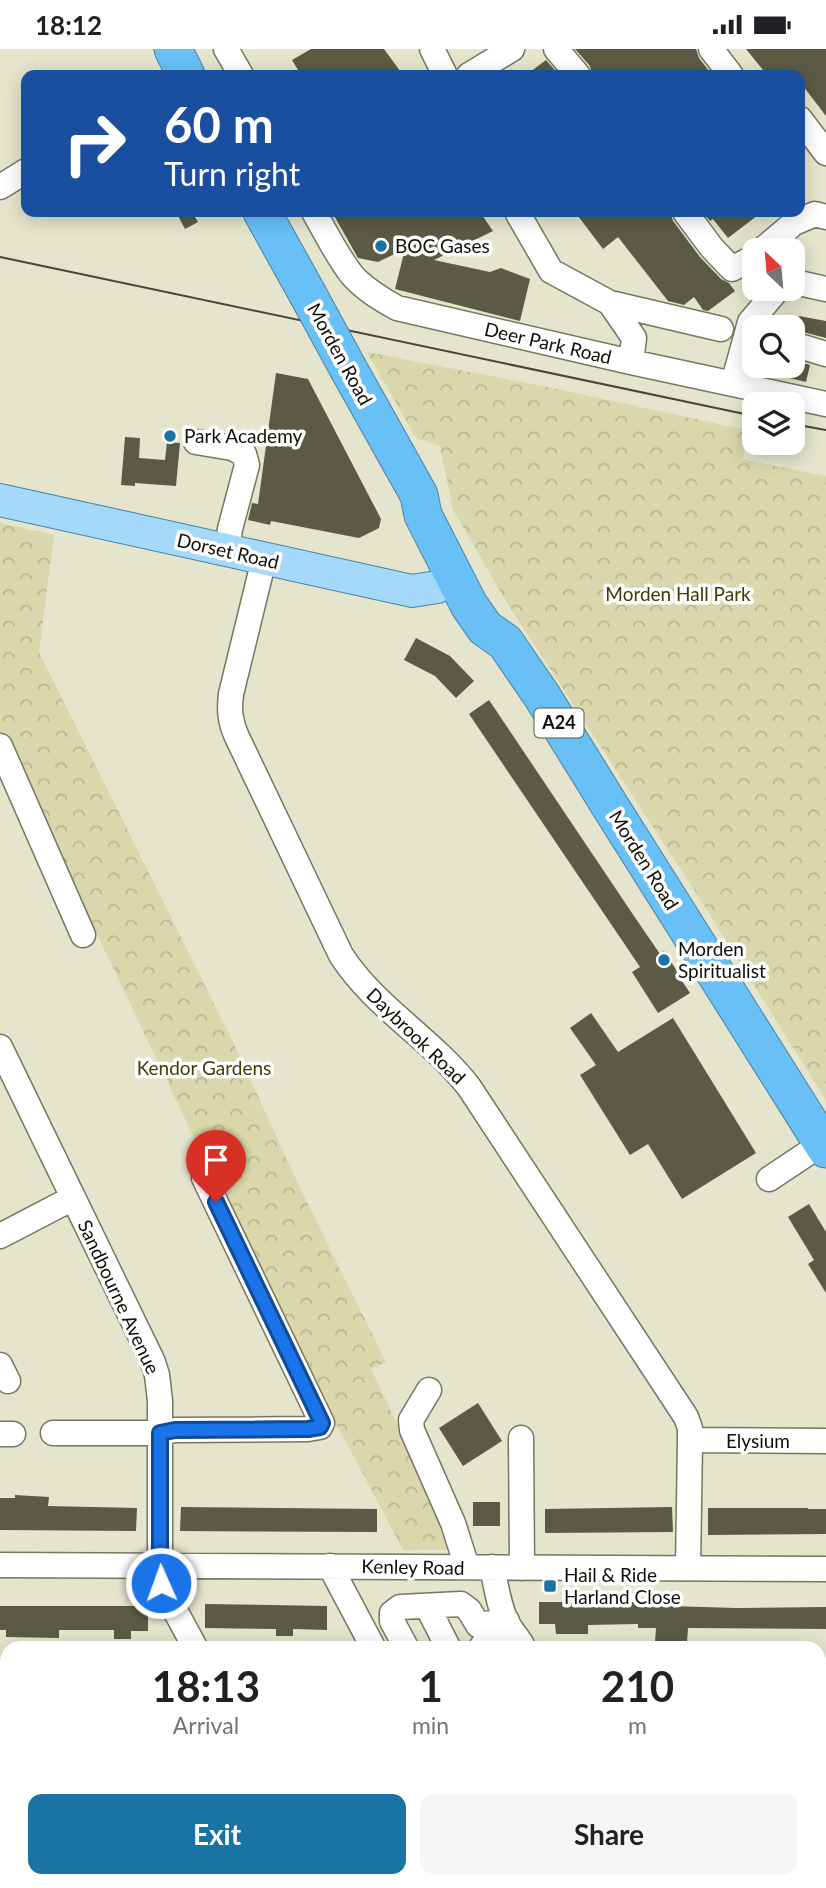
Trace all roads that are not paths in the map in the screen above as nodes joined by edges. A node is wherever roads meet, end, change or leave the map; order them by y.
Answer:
1 (173, 49) edge
2 (226, 49) edge
3 (432, 49) edge
4 (512, 49) edge
5 (556, 49) edge
6 (711, 49) edge
7 (184, 70) edge
8 (238, 70) edge
9 (442, 70) edge
10 (477, 70) edge
11 (574, 70) edge
12 (727, 70) edge
13 (805, 126) edge
14 (826, 153) edge
15 (21, 174) edge
16 (0, 187) edge
17 (265, 217) edge
18 (317, 217) edge
19 (520, 217) edge
20 (689, 217) edge
21 (826, 217) edge
22 (776, 238) edge
23 (742, 264) edge
24 (805, 284) edge
25 (826, 289) edge
26 (768, 301) edge
27 (610, 303) junction
28 (721, 329) dead end
29 (805, 348) edge
30 (826, 354) edge
31 (631, 362) junction
32 (733, 384) junction
33 (826, 404) edge
34 (197, 442) dead end
35 (419, 495) junction
36 (0, 500) edge
37 (227, 551) junction
38 (264, 559) junction
39 (455, 578) junction
40 (505, 642) junction
41 (0, 746) edge
42 (7, 781) edge
43 (83, 935) dead end
44 (0, 1047) edge
45 (824, 1146) edge
46 (204, 1178) dead end
47 (769, 1179) dead end
48 (73, 1198) junction
49 (0, 1236) edge
50 (429, 1389) dead end
51 (53, 1433) dead end
52 (160, 1433) junction
53 (521, 1437) dead end
54 (690, 1440) junction
55 (826, 1441) edge
56 (0, 1565) edge
57 (160, 1565) junction
58 (330, 1566) junction
59 (467, 1567) junction
60 (492, 1567) junction
61 (522, 1568) junction
62 (688, 1568) junction
63 (826, 1569) edge
64 (427, 1606) junction
65 (514, 1633) edge
66 (192, 1641) edge
67 (370, 1641) edge
68 (403, 1641) edge
69 (445, 1641) edge
70 (486, 1641) edge

1 - 7 highway
2 - 8 street
3 - 9 street
4 - 10 street
5 - 11 street
6 - 12 street
13 - 14 street
15 - 16 street
17 - 35 highway, Morden Road / A24, bridge
18 - 31 street, Deer Park Road
19 - 27 street
20 - 23 street
21 - 22 street
24 - 25 street
26 - 32 street
27 - 28 street
27 - 31 street
29 - 30 street
31 - 32 street, Deer Park Road
32 - 33 street, Deer Park Road
34 - 37 street
35 - 39 highway, Morden Road / A24
35 - 40 highway, Morden Road / A24
36 - 37 main road, Dorset Road
37 - 38 main road, Dorset Road
38 - 39 main road, Dorset Road
38 - 54 street, Daybrook Road
39 - 40 highway, Morden Road / A24
40 - 45 highway, Morden Road / A24
41 - 42 street
42 - 43 street
44 - 48 street, Sandbourne Avenue
45 - 47 street
46 - 52 street
48 - 49 street
48 - 52 street, Sandbourne Avenue
50 - 59 street
51 - 52 street
52 - 57 street, Sandbourne Avenue
53 - 61 street
54 - 55 street, Elysium
54 - 62 street, Daybrook Road
56 - 57 street, Kenley Road
57 - 58 street, Kenley Road
57 - 66 street, Sandbourne Avenue
58 - 59 street, Kenley Road
58 - 67 street
59 - 60 street, Kenley Road
60 - 61 street, Kenley Road
60 - 65 street
61 - 62 street, Kenley Road
62 - 63 street, Kenley Road
64 - 65 street
64 - 68 street
64 - 69 street
65 - 70 street

